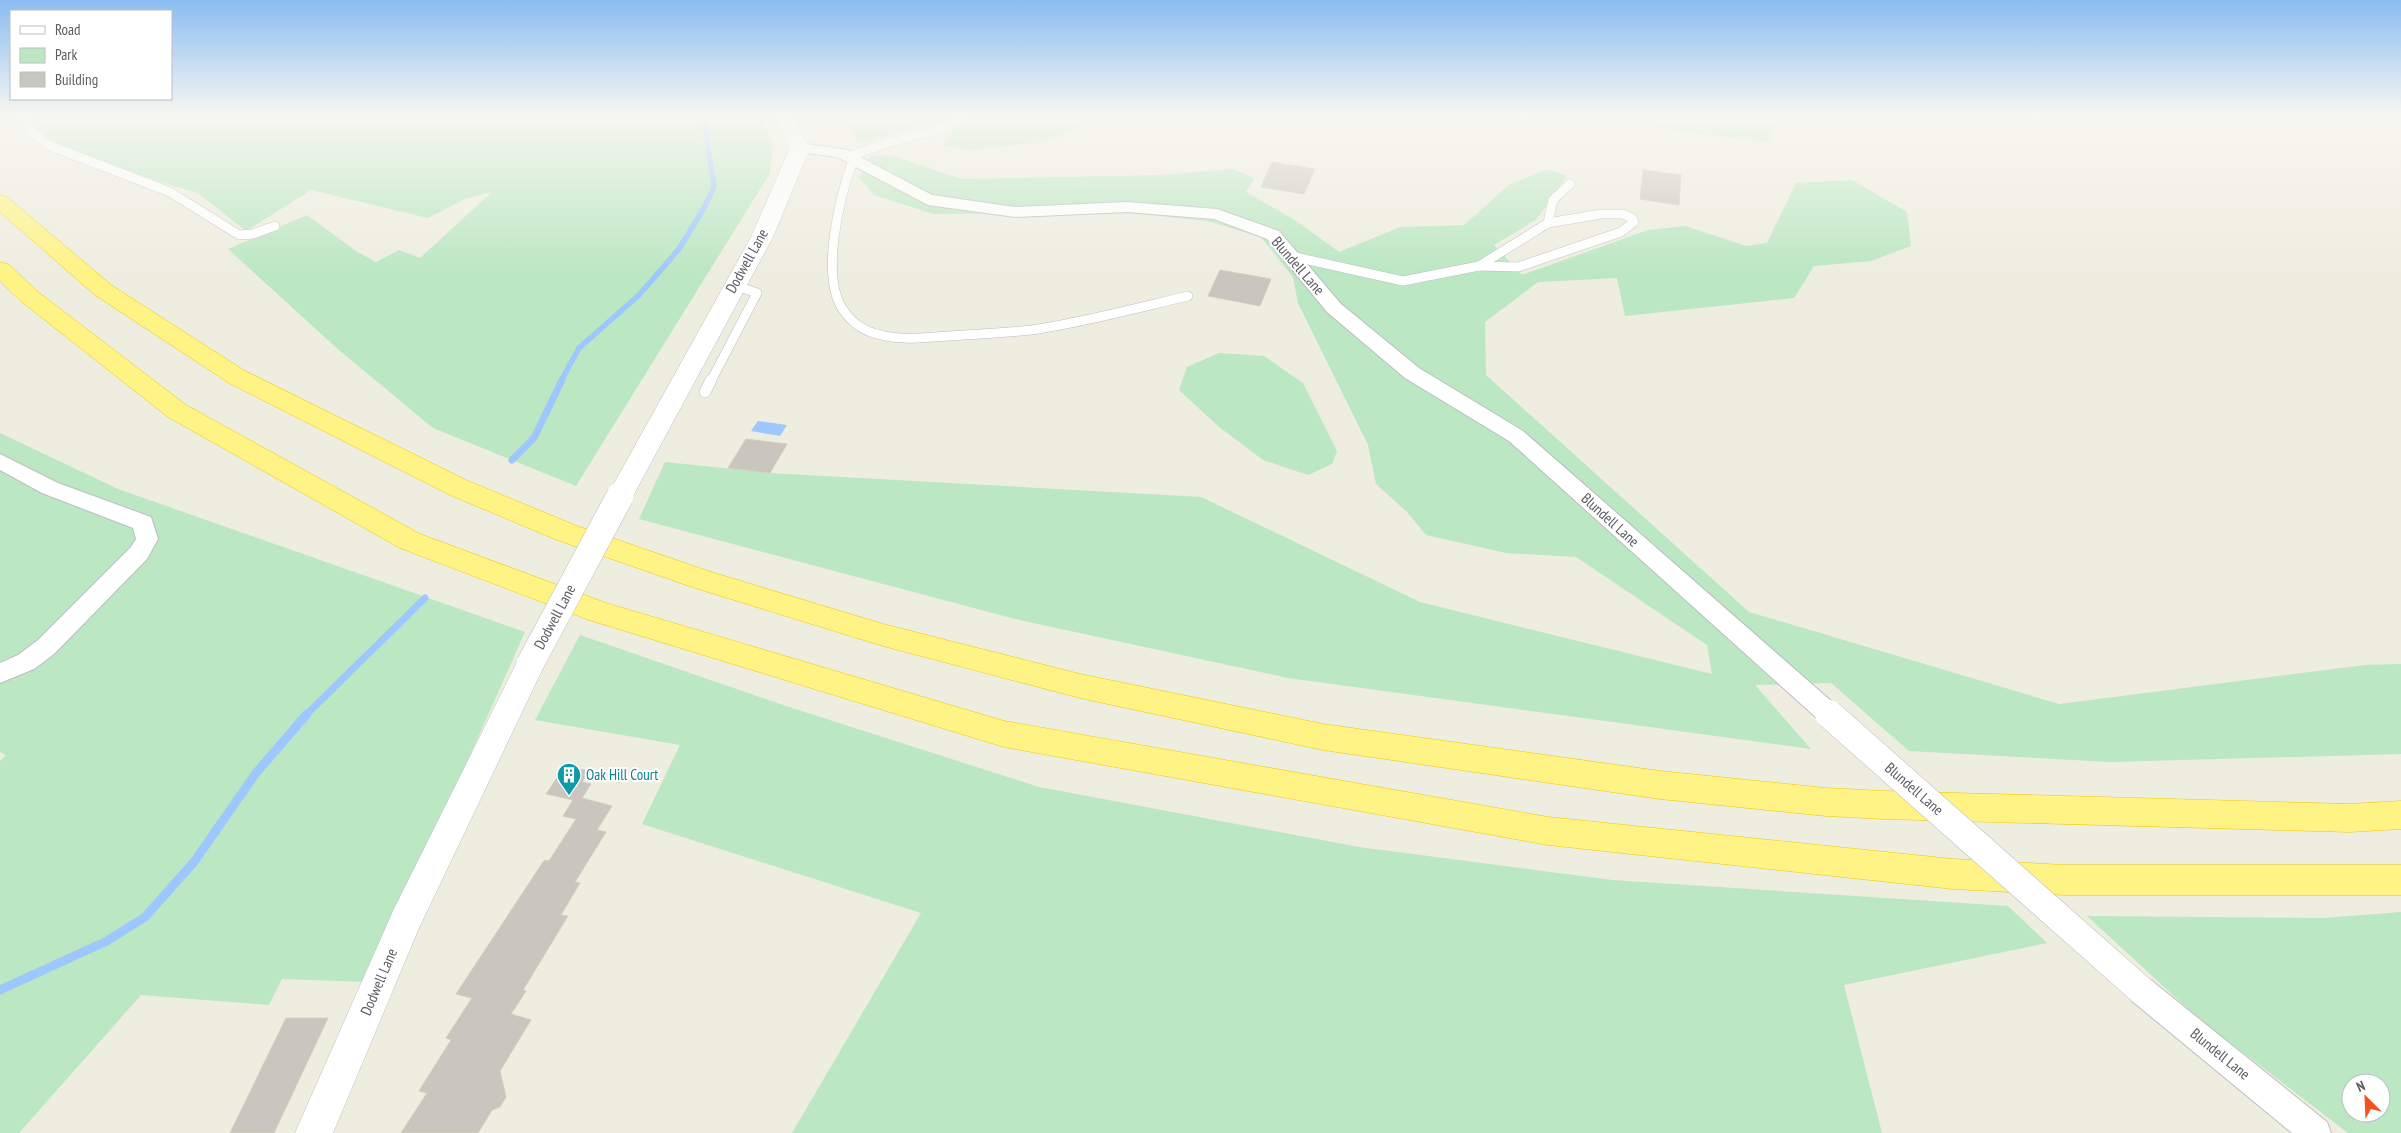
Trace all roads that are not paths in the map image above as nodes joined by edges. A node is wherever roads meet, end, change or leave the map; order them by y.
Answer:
1 (106, 167) edge
2 (792, 167) edge
3 (849, 167) edge
4 (866, 167) edge
5 (0, 182) edge
6 (1570, 184) dead end
7 (0, 201) edge
8 (20, 217) junction
9 (1548, 223) junction
10 (275, 226) dead end
11 (1291, 256) junction
12 (1479, 266) junction
13 (0, 268) edge
14 (734, 285) junction
15 (1188, 296) dead end
16 (705, 392) dead end
17 (0, 461) edge
18 (0, 673) edge
19 (2401, 815) edge
20 (2401, 880) edge
21 (314, 1133) edge
22 (2316, 1133) edge

1 - 10 lane
2 - 14 street, Dodwell Lane
3 - 15 lane
4 - 11 street, Blundell Lane
5 - 8 highway
6 - 9 lane
7 - 8 highway
8 - 19 highway
9 - 12 lane
9 - 12 lane
11 - 12 lane
11 - 22 street, Blundell Lane, bridge
13 - 20 highway
14 - 16 lane
14 - 21 street, Dodwell Lane, bridge
17 - 18 street

